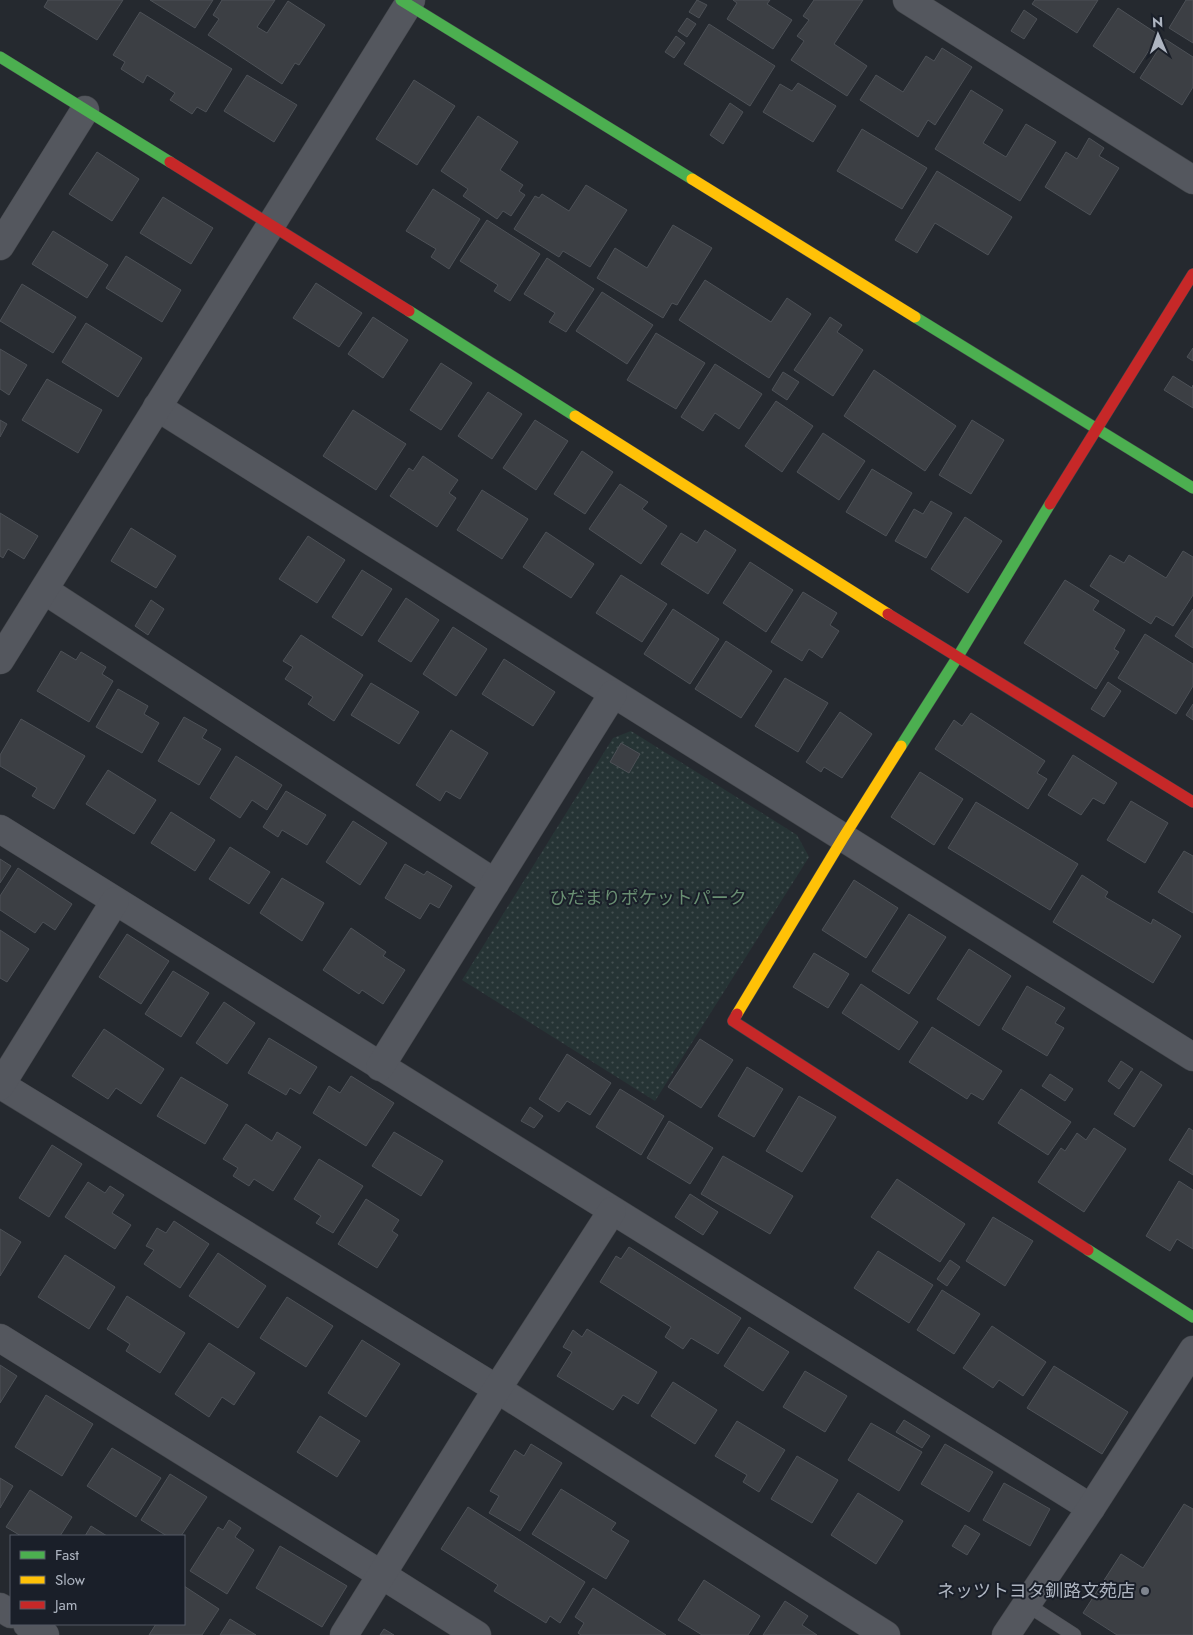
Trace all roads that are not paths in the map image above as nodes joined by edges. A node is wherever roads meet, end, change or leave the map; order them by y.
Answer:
1 (906, 0) edge
2 (407, 2) edge
3 (0, 57) edge
4 (85, 110) junction
5 (1193, 180) edge
6 (271, 224) junction
7 (0, 246) edge
8 (1193, 274) edge
9 (157, 407) junction
10 (1096, 429) junction
11 (1193, 488) edge
12 (44, 590) junction
13 (958, 658) junction
14 (0, 660) edge
15 (613, 694) junction
16 (1193, 802) edge
17 (0, 829) edge
18 (843, 838) junction
19 (495, 884) junction
20 (115, 901) junction
21 (1193, 1057) edge
22 (380, 1067) junction
23 (1, 1086) edge
24 (612, 1211) junction
25 (1193, 1317) edge
26 (0, 1338) edge
27 (1193, 1350) edge
28 (497, 1389) junction
29 (1091, 1508) junction
30 (382, 1575) junction
31 (1026, 1604) junction
32 (29, 1625) edge
33 (45, 1635) edge
34 (344, 1635) edge
35 (477, 1635) edge
36 (886, 1635) edge
37 (1006, 1635) edge
38 (1074, 1635) edge

1 - 5 street
2 - 6 street
2 - 10 street
3 - 4 street
4 - 6 street
4 - 7 street
6 - 9 street
6 - 13 street
8 - 10 street
9 - 12 street
9 - 15 street
10 - 11 street
10 - 13 street
12 - 14 street
12 - 19 street
13 - 16 street
13 - 18 street
15 - 18 street
15 - 19 street
17 - 20 street
18 - 21 street
18 - 25 street
19 - 22 street
20 - 22 street
20 - 23 street
22 - 24 street
23 - 28 street
24 - 28 street
24 - 29 street
26 - 30 street
27 - 29 street
28 - 30 street
28 - 36 street
29 - 31 street
30 - 34 street
30 - 35 street
31 - 37 street
31 - 38 lane
32 - 33 street

